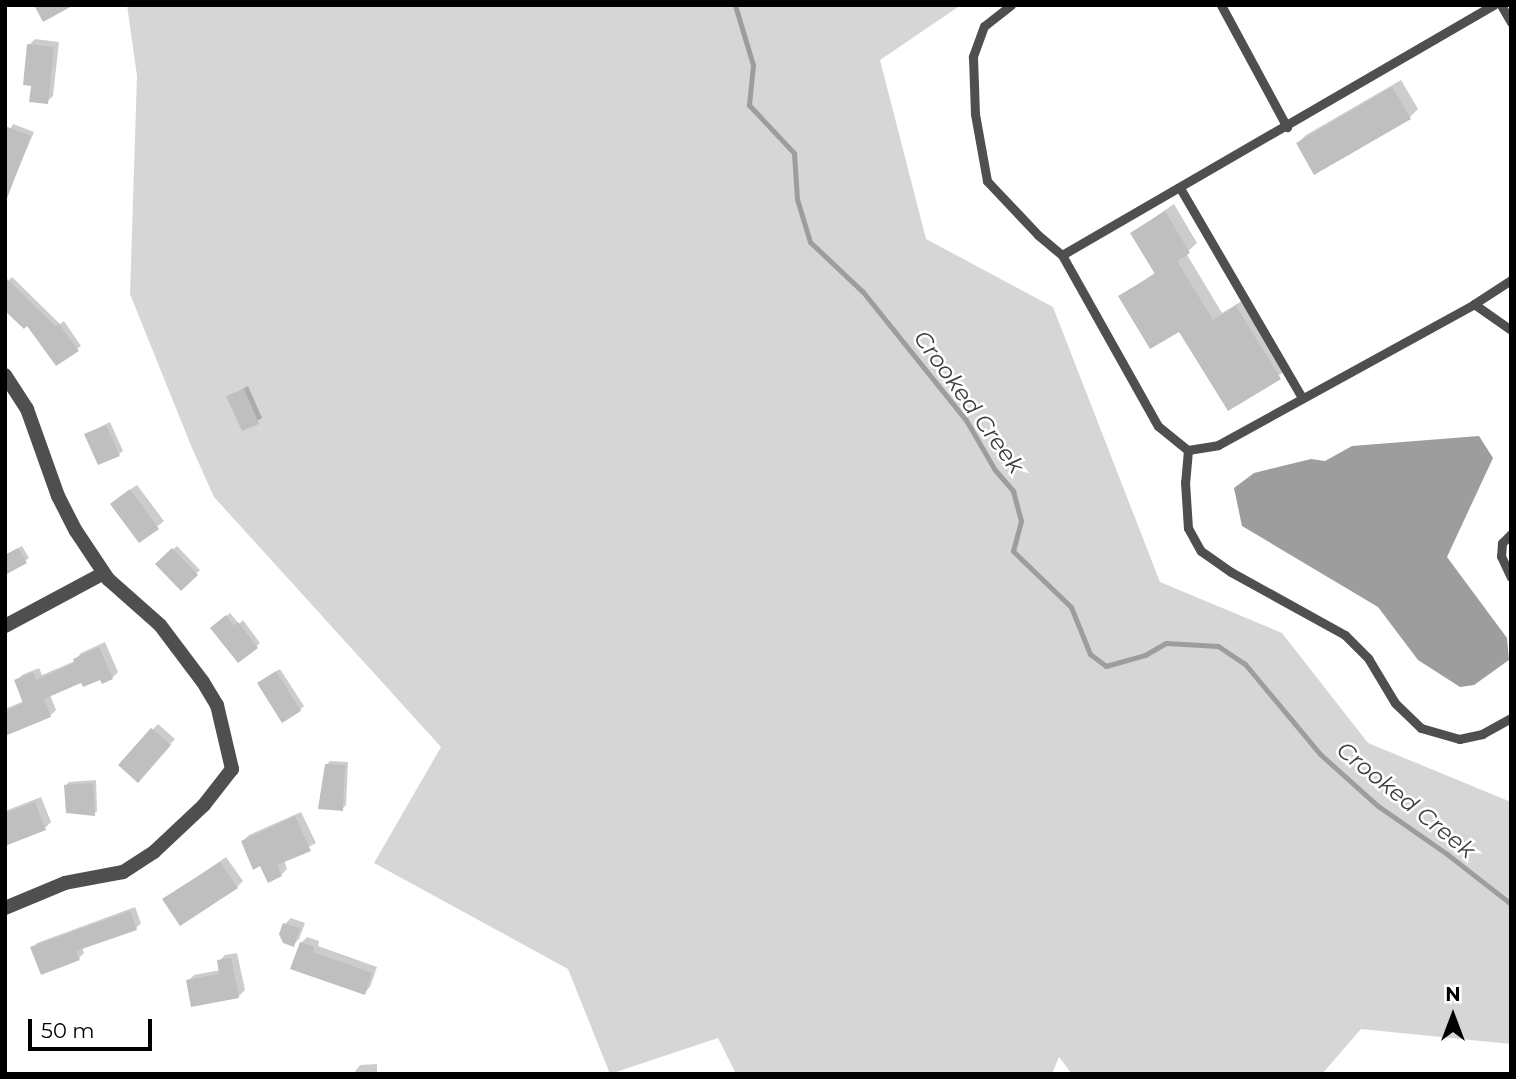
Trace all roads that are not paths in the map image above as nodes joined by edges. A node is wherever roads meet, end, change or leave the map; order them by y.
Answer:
1 (1011, 5) edge
2 (1221, 5) edge
3 (1494, 5) edge
4 (1501, 5) edge
5 (1511, 22) edge
6 (1287, 127) junction
7 (1180, 188) junction
8 (1062, 255) junction
9 (1511, 280) edge
10 (1474, 304) junction
11 (1511, 330) edge
12 (5, 375) edge
13 (1302, 398) junction
14 (1188, 450) junction
15 (1511, 534) edge
16 (104, 573) junction
17 (1511, 577) edge
18 (5, 626) edge
19 (1511, 718) edge
20 (5, 908) edge

1 - 8 lane
2 - 6 lane
3 - 6 lane
4 - 5 lane
6 - 7 lane
7 - 8 lane
7 - 13 lane
8 - 14 lane
9 - 10 lane
10 - 11 lane
10 - 13 lane
12 - 16 street
13 - 14 lane
14 - 19 lane
15 - 17 lane
16 - 18 street
16 - 20 street

